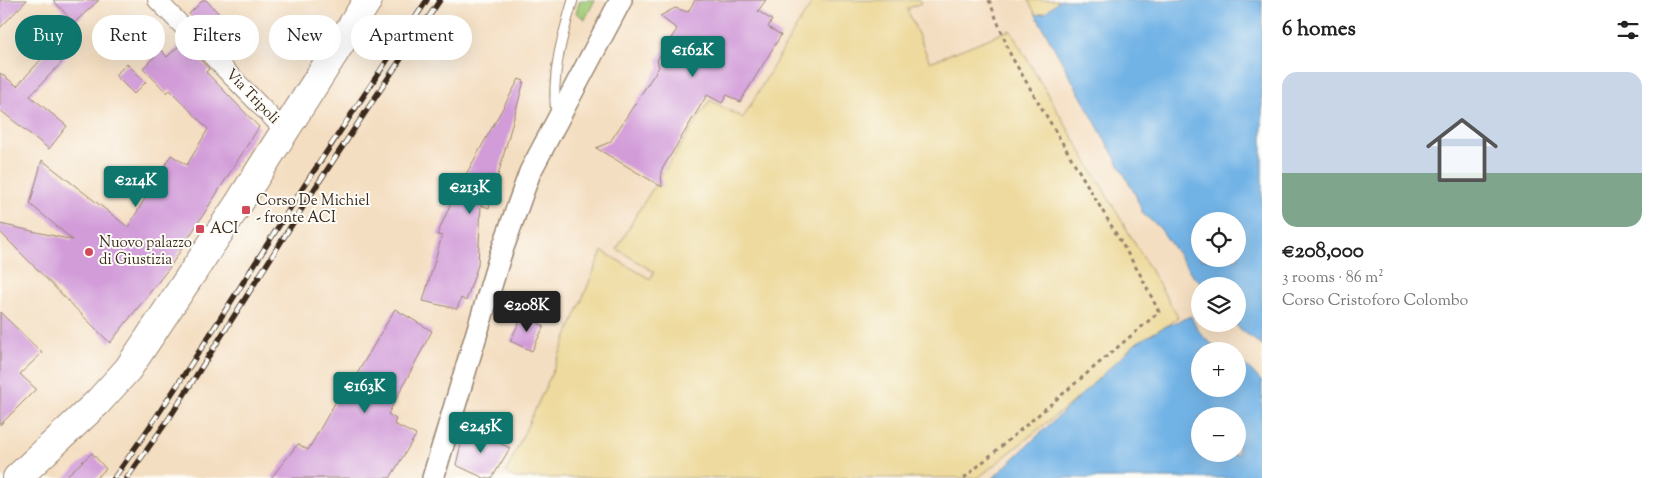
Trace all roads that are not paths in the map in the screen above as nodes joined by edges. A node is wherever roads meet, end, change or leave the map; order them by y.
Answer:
1 (157, 0) edge
2 (368, 0) edge
3 (573, 0) edge
4 (621, 0) edge
5 (552, 128) junction
6 (284, 130) junction
7 (16, 478) edge
8 (434, 478) edge

1 - 6 street, Via Tripoli
2 - 6 main road
3 - 5 lane
4 - 5 street
5 - 8 street
6 - 7 main road

